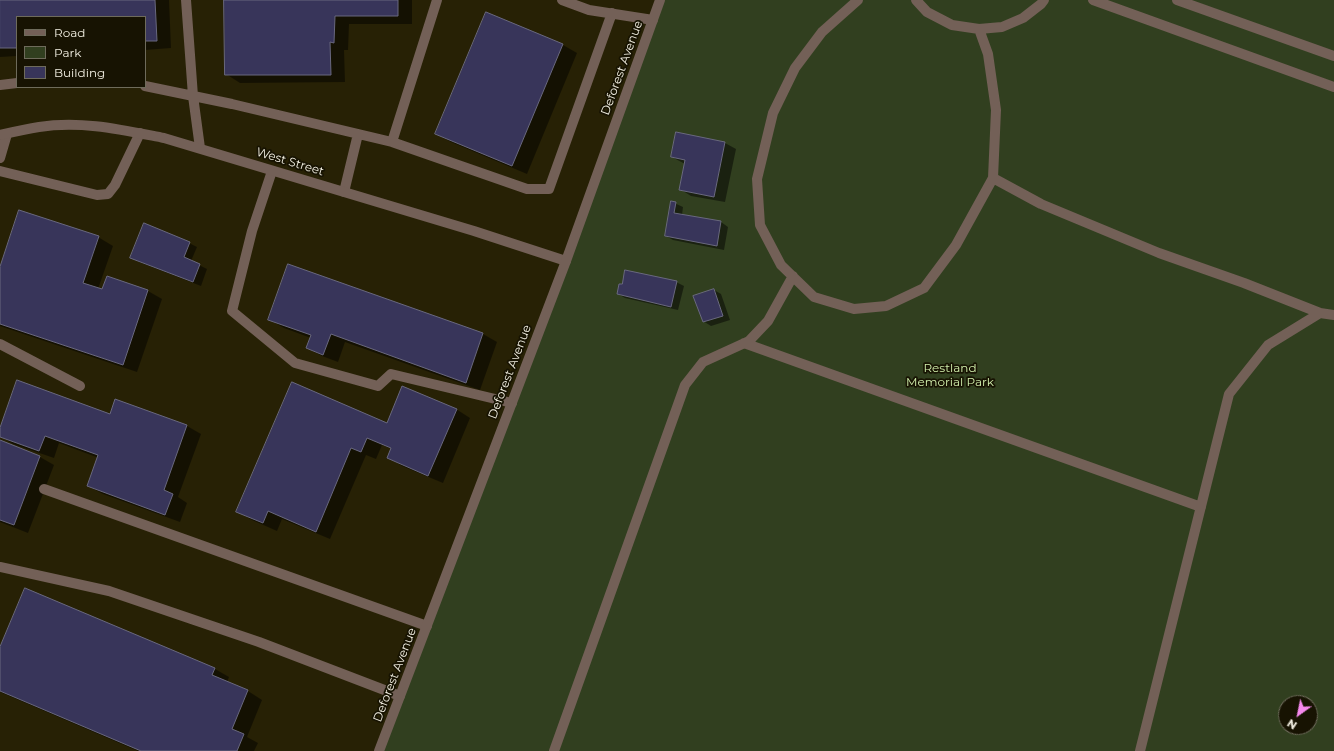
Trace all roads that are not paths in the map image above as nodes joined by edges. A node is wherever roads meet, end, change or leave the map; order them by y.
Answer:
1 (186, 0) edge
2 (437, 0) edge
3 (562, 0) edge
4 (660, 0) edge
5 (858, 0) edge
6 (916, 0) edge
7 (1044, 0) edge
8 (1093, 0) edge
9 (1177, 0) edge
10 (612, 13) junction
11 (653, 20) junction
12 (979, 30) junction
13 (1334, 56) edge
14 (16, 83) edge
15 (0, 85) edge
16 (146, 86) edge
17 (1334, 87) edge
18 (194, 96) junction
19 (140, 133) junction
20 (4, 134) edge
21 (358, 134) junction
22 (392, 142) junction
23 (200, 148) junction
24 (0, 158) edge
25 (272, 170) junction
26 (0, 171) edge
27 (993, 178) junction
28 (344, 192) junction
29 (566, 261) junction
30 (793, 276) junction
31 (1320, 313) junction
32 (1334, 316) edge
33 (744, 343) junction
34 (0, 344) edge
35 (80, 386) dead end
36 (512, 403) junction
37 (44, 490) dead end
38 (1200, 507) junction
39 (0, 567) edge
40 (427, 626) junction
41 (400, 696) junction
42 (379, 751) edge
43 (554, 751) edge
44 (1140, 751) edge

1 - 18 street
2 - 22 street
3 - 10 street
4 - 11 street, Deforest Avenue
5 - 30 street
6 - 12 street
7 - 12 street
8 - 17 street
9 - 13 street
10 - 11 street
10 - 22 street
11 - 29 street, Deforest Avenue
12 - 27 street
14 - 15 street
16 - 18 street
18 - 21 street
18 - 23 street
19 - 20 street, West Street
19 - 23 street, West Street
19 - 26 street
20 - 24 street
21 - 22 street
21 - 28 street
23 - 25 street, West Street
25 - 28 street, West Street
25 - 36 street
27 - 30 street
27 - 31 street
28 - 29 street, West Street
29 - 36 street, Deforest Avenue
30 - 33 street
31 - 32 street
31 - 38 street
33 - 38 street
33 - 43 street
34 - 35 street
36 - 40 street, Deforest Avenue
37 - 40 street
38 - 44 street
39 - 41 street
40 - 41 street, Deforest Avenue
41 - 42 street, Deforest Avenue

